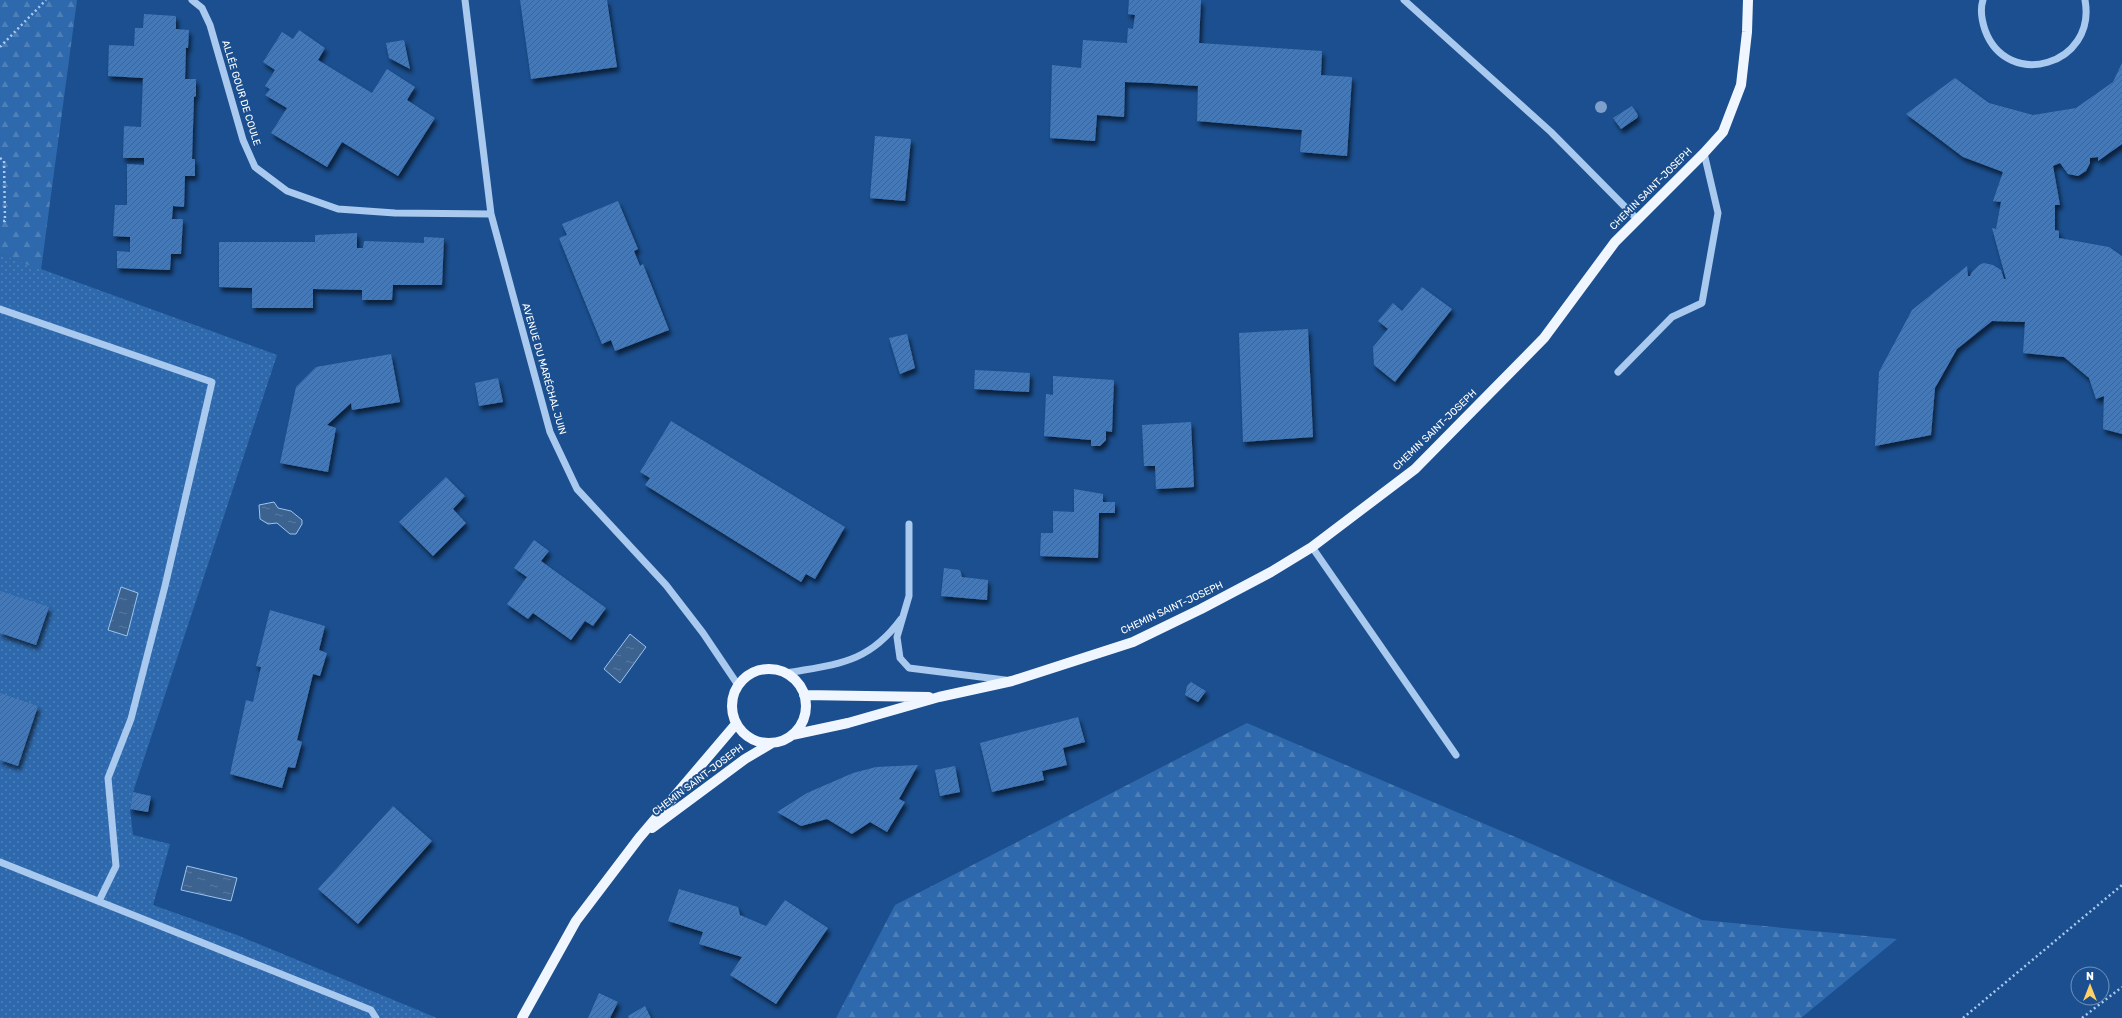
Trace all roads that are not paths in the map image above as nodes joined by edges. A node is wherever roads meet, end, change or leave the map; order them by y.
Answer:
1 (192, 0) edge
2 (465, 0) edge
3 (1404, 0) edge
4 (1748, 0) edge
5 (1983, 0) edge
6 (2085, 0) edge
7 (1704, 153) junction
8 (491, 214) junction
9 (1637, 219) junction
10 (0, 309) edge
11 (1618, 372) dead end
12 (908, 524) dead end
13 (1312, 547) junction
14 (904, 614) junction
15 (786, 673) junction
16 (1012, 681) junction
17 (738, 685) junction
18 (804, 694) junction
19 (939, 697) junction
20 (736, 724) junction
21 (792, 735) junction
22 (772, 743) junction
23 (1456, 754) dead end
24 (639, 838) junction
25 (0, 862) edge
26 (99, 901) junction
27 (376, 1018) edge
28 (522, 1018) edge

1 - 8 street, ALLÉE GOUR DE COULE
2 - 8 street, AVENUE DU MARÉCHAL JUIN
3 - 9 street
4 - 7 main road, CHEMIN SAINT-JOSEPH
5 - 6 street
7 - 9 main road, CHEMIN SAINT-JOSEPH
7 - 11 street
8 - 17 street, AVENUE DU MARÉCHAL JUIN
9 - 13 main road, CHEMIN SAINT-JOSEPH
10 - 26 street
12 - 14 street
13 - 16 main road, CHEMIN SAINT-JOSEPH
13 - 23 street
14 - 15 street
14 - 16 street
15 - 17 main road
15 - 18 main road
16 - 19 main road, CHEMIN SAINT-JOSEPH
17 - 20 main road
18 - 19 main road, CHEMIN SAINT-JOSEPH
18 - 21 main road
19 - 21 main road, CHEMIN SAINT-JOSEPH
20 - 22 main road
20 - 24 main road, CHEMIN SAINT-JOSEPH
21 - 22 main road
22 - 24 main road, CHEMIN SAINT-JOSEPH
24 - 28 main road, CHEMIN SAINT-JOSEPH
25 - 26 street
26 - 27 street

